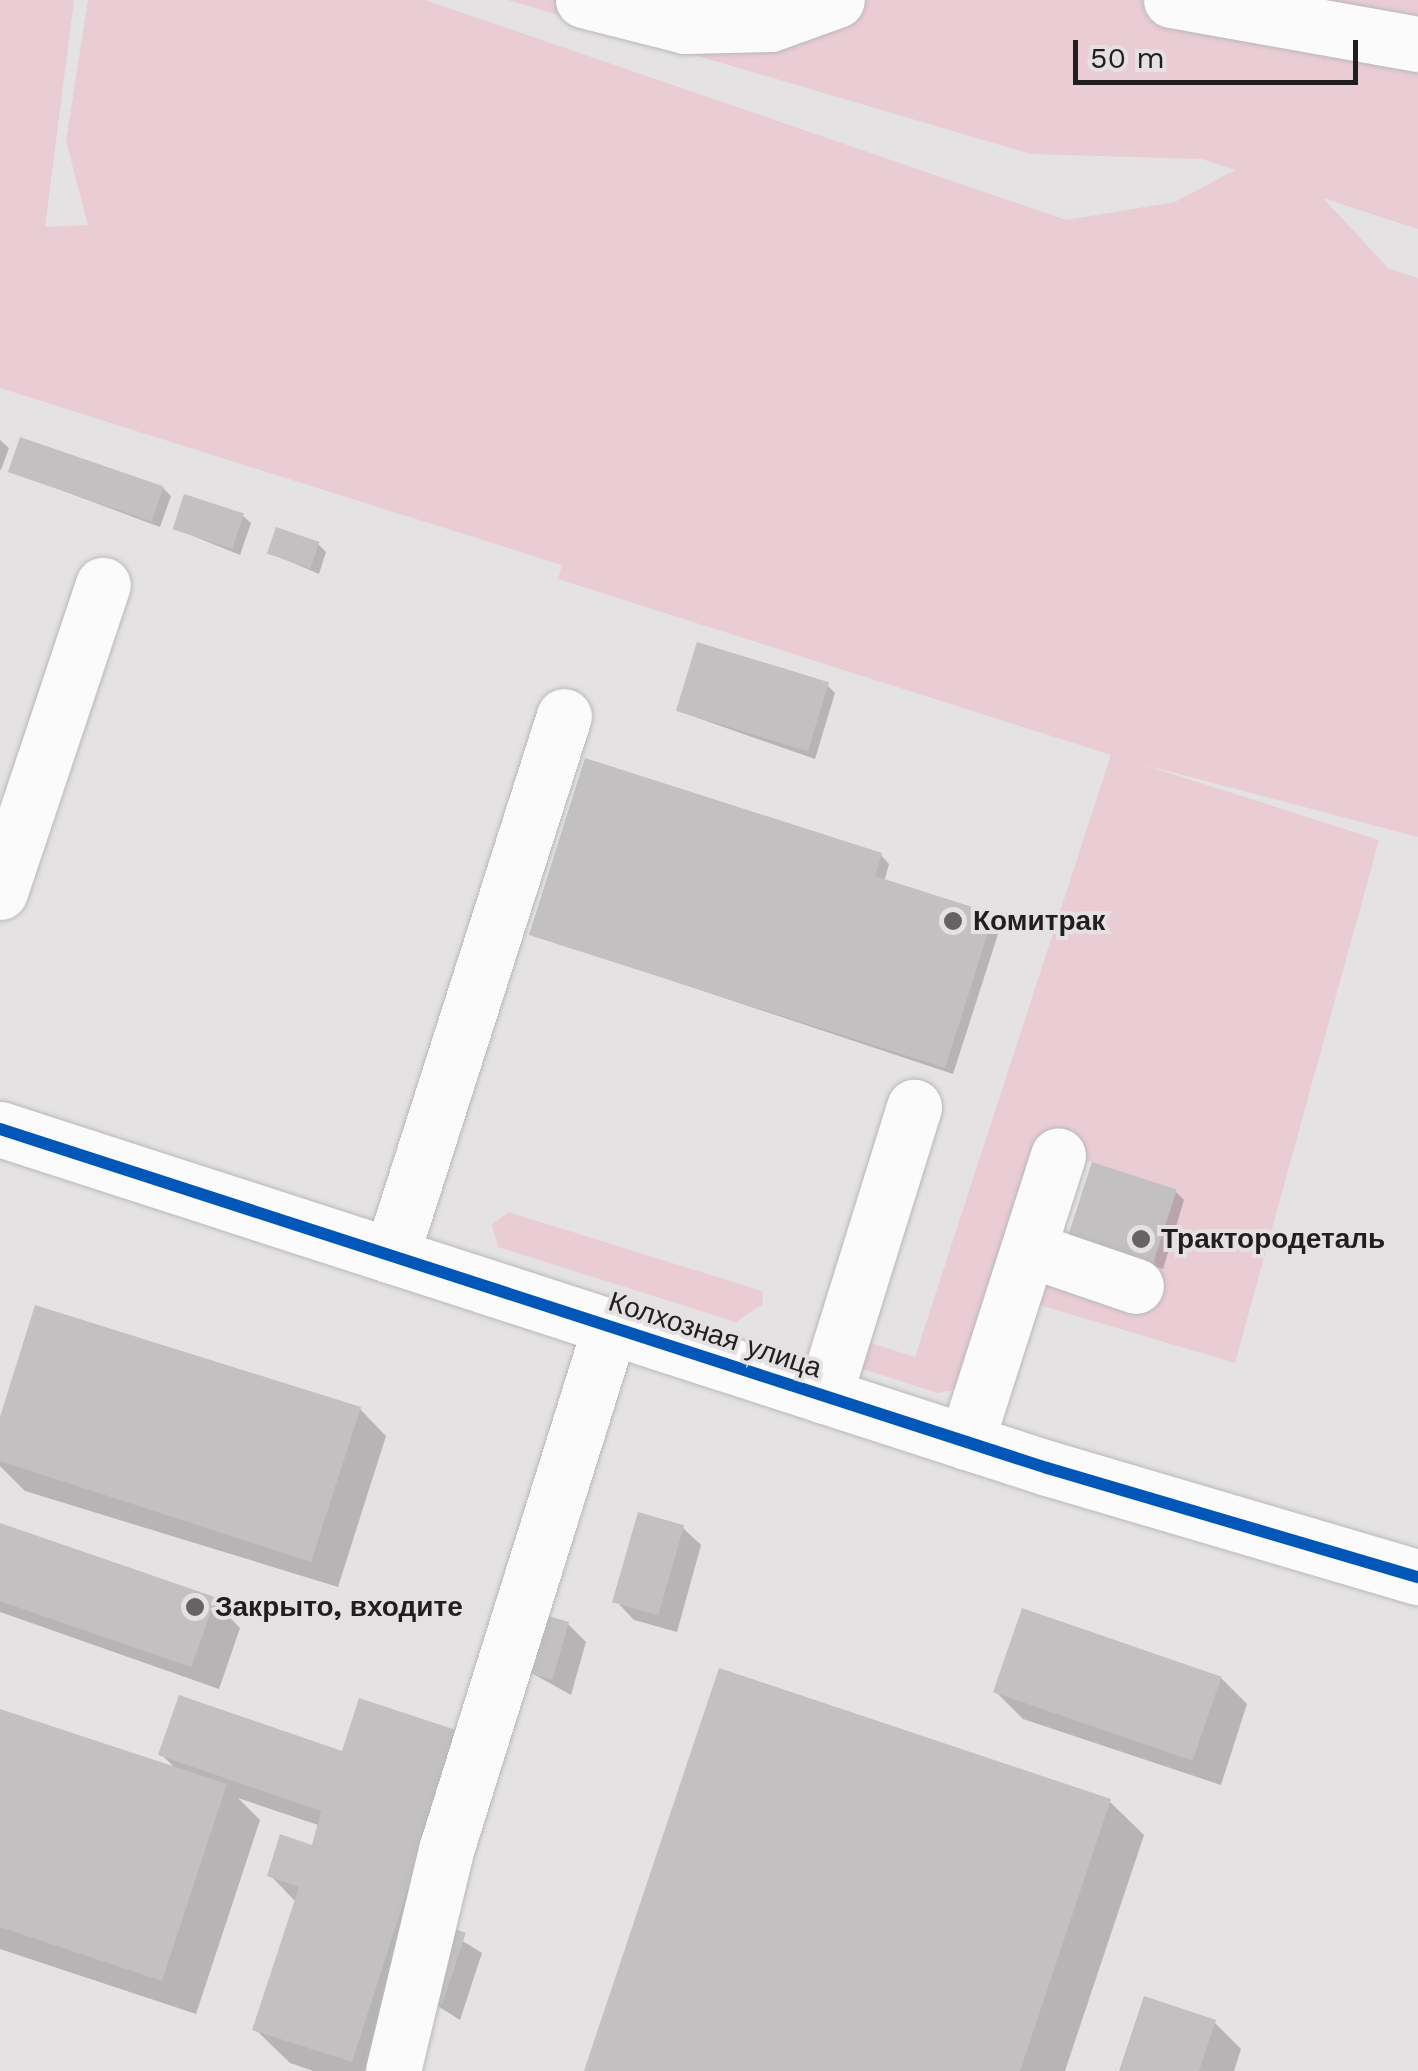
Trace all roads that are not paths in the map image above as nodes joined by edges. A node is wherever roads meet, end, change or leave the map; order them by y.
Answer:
1 (584, 0) edge
2 (837, 0) edge
3 (1171, 0) edge
4 (1418, 44) edge
5 (102, 585) dead end
6 (564, 716) dead end
7 (0, 892) edge
8 (914, 1107) dead end
9 (0, 1130) edge
10 (1058, 1155) dead end
11 (1028, 1248) junction
12 (391, 1256) junction
13 (1136, 1286) dead end
14 (610, 1327) junction
15 (824, 1396) junction
16 (966, 1442) junction
17 (1418, 1576) edge
18 (393, 2071) edge

1 - 2 street
3 - 4 street
5 - 7 street
6 - 12 street
8 - 15 street
9 - 12 street, Колхозная улица
10 - 11 street
11 - 13 street
11 - 16 street
12 - 14 street, Колхозная улица
14 - 15 street, Колхозная улица
14 - 18 street
15 - 16 street, Колхозная улица
16 - 17 street, Колхозная улица

